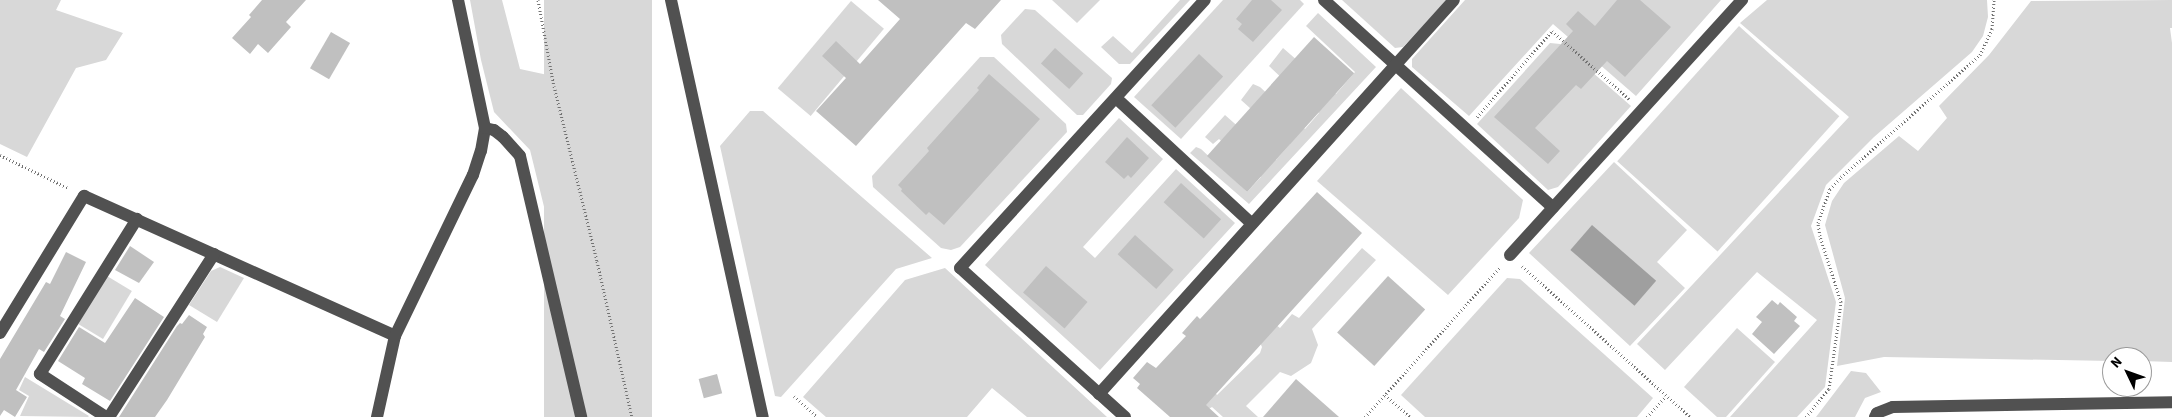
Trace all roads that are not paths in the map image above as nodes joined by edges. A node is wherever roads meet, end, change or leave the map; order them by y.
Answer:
1 (458, 0) edge
2 (671, 0) edge
3 (1205, 0) edge
4 (1324, 0) edge
5 (1454, 0) edge
6 (1742, 0) edge
7 (1396, 64) junction
8 (1116, 98) junction
9 (484, 128) junction
10 (1553, 208) junction
11 (137, 219) junction
12 (1252, 224) junction
13 (214, 254) junction
14 (1510, 255) road end
15 (0, 333) edge
16 (395, 336) junction
17 (1099, 394) junction
18 (2172, 402) edge
19 (107, 417) edge
20 (377, 417) edge
21 (581, 417) edge
22 (763, 417) edge
23 (1125, 417) edge
24 (1875, 417) edge

1 - 9 street
2 - 22 street
3 - 8 street
4 - 7 street
5 - 7 street
6 - 10 street
7 - 10 street
7 - 12 street
8 - 12 street
8 - 17 street
9 - 16 street
9 - 21 street
10 - 14 street
11 - 13 street
11 - 15 street
11 - 19 street
12 - 17 street
13 - 16 street
13 - 19 street
16 - 20 street
17 - 23 street
18 - 24 street

